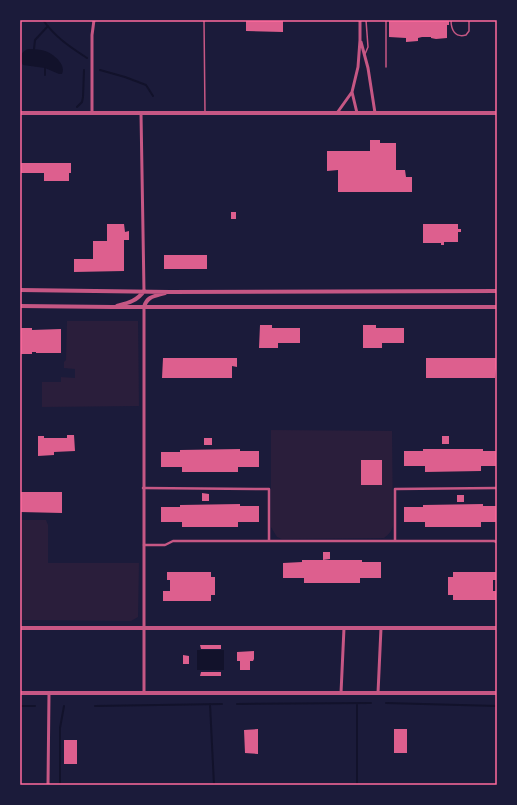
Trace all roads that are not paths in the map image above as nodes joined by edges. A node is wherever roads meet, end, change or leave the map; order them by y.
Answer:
1 (94, 20) edge
2 (204, 20) edge
3 (360, 20) edge
4 (366, 20) edge
5 (386, 20) edge
6 (452, 20) edge
7 (469, 20) edge
8 (360, 40) junction
9 (365, 56) junction
10 (386, 67) dead end
11 (352, 92) junction
12 (20, 113) edge
13 (92, 113) junction
14 (141, 113) junction
15 (205, 113) junction
16 (337, 113) junction
17 (357, 113) junction
18 (375, 113) junction
19 (497, 113) edge
20 (20, 290) edge
21 (144, 291) junction
22 (497, 291) edge
23 (170, 292) junction
24 (20, 306) edge
25 (113, 307) junction
26 (144, 307) junction
27 (497, 307) edge
28 (144, 488) junction
29 (497, 488) edge
30 (269, 540) junction
31 (395, 540) junction
32 (497, 542) edge
33 (144, 545) junction
34 (20, 628) edge
35 (144, 628) junction
36 (344, 628) junction
37 (381, 628) junction
38 (497, 628) edge
39 (20, 693) edge
40 (49, 693) junction
41 (144, 693) junction
42 (341, 693) junction
43 (378, 693) junction
44 (497, 693) edge
45 (48, 785) edge

1 - 13 street
2 - 15 lane
3 - 8 street
4 - 9 lane
5 - 10 lane
6 - 7 lane
8 - 9 street
8 - 11 street
9 - 18 street
11 - 16 street
11 - 17 street
12 - 13 street
13 - 14 street
14 - 15 street
14 - 21 street
15 - 16 street
16 - 17 street
17 - 18 street
18 - 19 street
20 - 21 street
21 - 23 street
21 - 25 street
22 - 23 street
23 - 26 street
24 - 25 street
25 - 26 street
26 - 27 street
26 - 28 street
28 - 30 street
28 - 33 street
29 - 31 street
30 - 31 street
30 - 33 street
31 - 32 street
33 - 35 street
34 - 35 street
35 - 36 street
35 - 41 street
36 - 37 street
36 - 42 street
37 - 38 street
37 - 43 street
39 - 40 street
40 - 41 street
40 - 45 street
41 - 42 street
42 - 43 street
43 - 44 street

